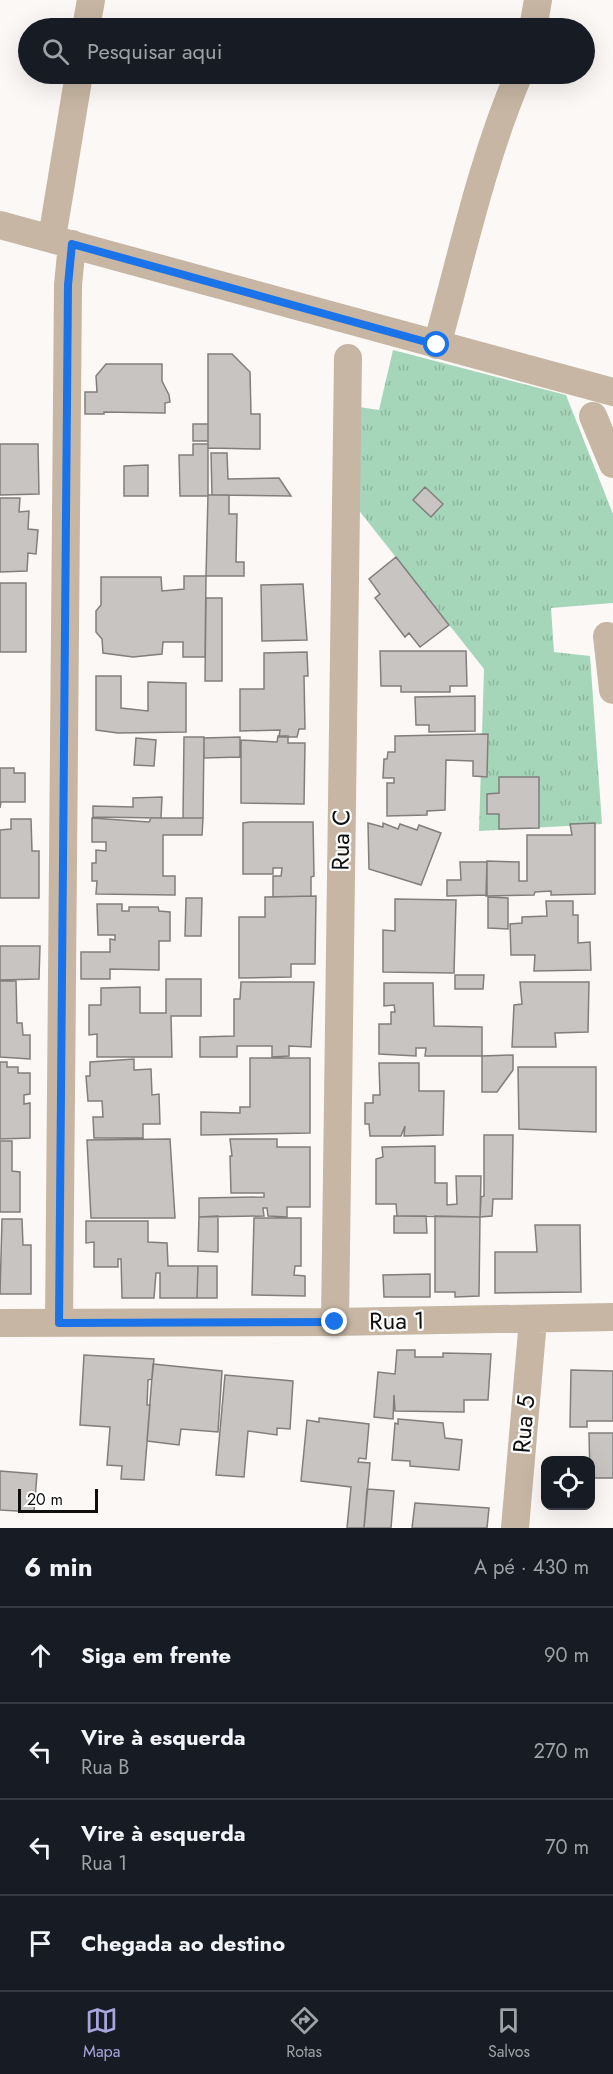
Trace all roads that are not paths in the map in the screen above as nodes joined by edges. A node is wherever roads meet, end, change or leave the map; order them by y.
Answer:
1 (91, 0) edge
2 (538, 0) edge
3 (88, 18) edge
4 (535, 18) edge
5 (78, 84) edge
6 (516, 84) edge
7 (0, 225) edge
8 (62, 241) junction
9 (437, 345) junction
10 (348, 358) dead end
11 (613, 392) edge
12 (593, 416) dead end
13 (613, 464) edge
14 (607, 636) dead end
15 (613, 690) edge
16 (613, 1317) edge
17 (532, 1320) junction
18 (335, 1322) junction
19 (0, 1323) edge
20 (59, 1323) junction
21 (515, 1528) edge

1 - 3 street
2 - 4 street
5 - 8 street
6 - 9 street
7 - 8 street
8 - 9 street
8 - 20 street
9 - 11 street
10 - 18 street, Rua C
12 - 13 street
14 - 15 street
16 - 17 street, Rua 1
17 - 18 street, Rua 1
17 - 21 street, Rua 5
18 - 20 street, Rua 1
19 - 20 street, Rua 1

